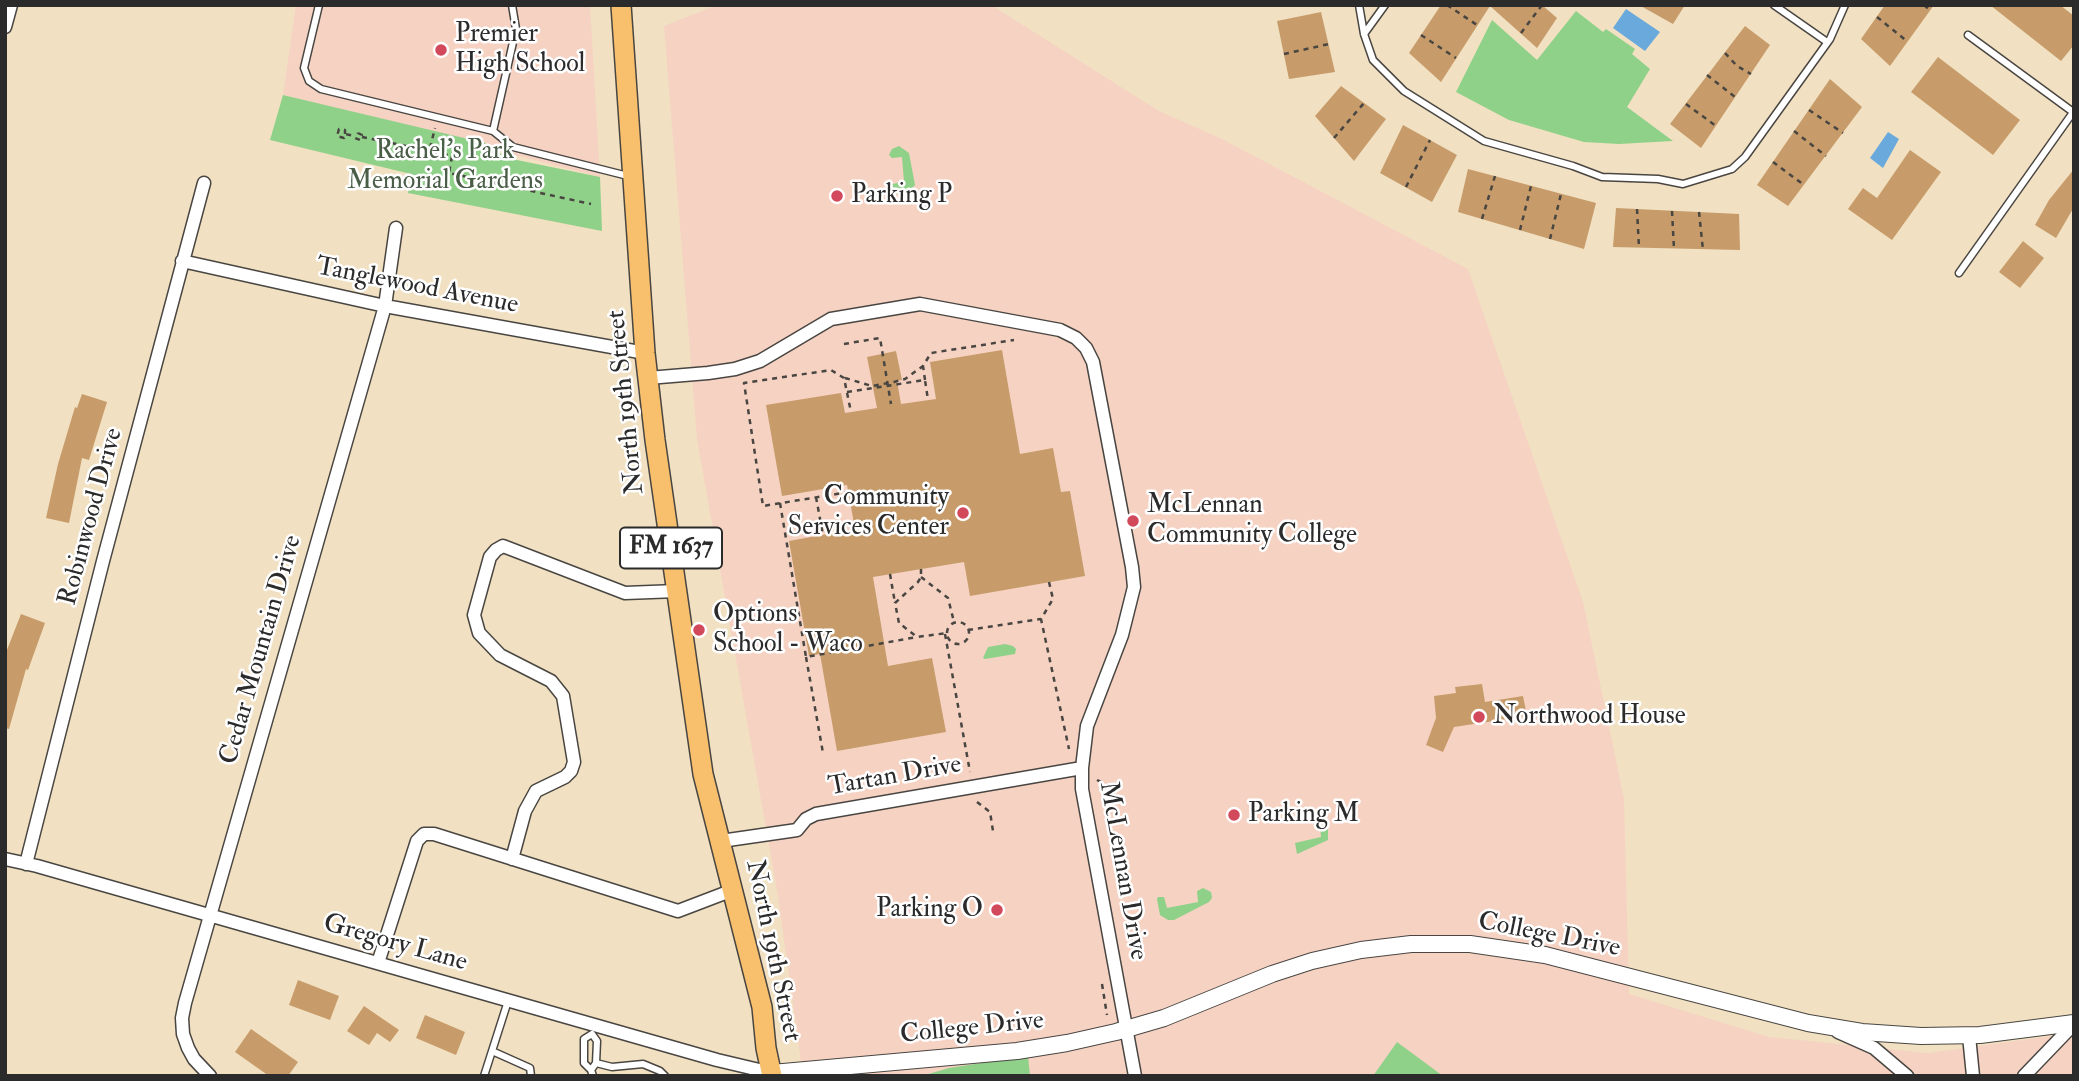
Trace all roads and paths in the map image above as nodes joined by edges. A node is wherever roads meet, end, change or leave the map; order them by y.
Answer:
1 (11, 5) edge
2 (319, 5) edge
3 (512, 5) edge
4 (621, 5) edge
5 (1359, 5) edge
6 (1385, 5) edge
7 (1447, 5) edge
8 (1542, 5) edge
9 (1774, 5) edge
10 (1845, 5) edge
11 (1924, 5) edge
12 (1930, 10) dead end
13 (1877, 18) dead end
14 (1477, 25) dead end
15 (5, 27) edge
16 (1521, 33) dead end
17 (1364, 34) junction
18 (1421, 35) dead end
19 (1968, 35) dead end
20 (1827, 42) junction
21 (1908, 42) dead end
22 (1329, 44) dead end
23 (1725, 52) dead end
24 (1284, 54) dead end
25 (1456, 58) dead end
26 (1751, 74) dead end
27 (1707, 75) dead end
28 (1735, 97) dead end
29 (1364, 103) dead end
30 (1686, 104) dead end
31 (1809, 110) dead end
32 (2073, 112) edge
33 (438, 118) junction
34 (1716, 126) dead end
35 (493, 131) junction
36 (1794, 131) dead end
37 (1843, 133) dead end
38 (345, 134) dead end
39 (1334, 138) dead end
40 (1430, 141) dead end
41 (430, 148) junction
42 (425, 150) junction
43 (433, 152) junction
44 (1826, 156) dead end
45 (1773, 162) dead end
46 (1495, 176) dead end
47 (633, 177) junction
48 (204, 183) dead end
49 (1804, 185) dead end
50 (1531, 186) dead end
51 (1406, 187) dead end
52 (1562, 194) dead end
53 (591, 204) dead end
54 (1637, 209) dead end
55 (1672, 211) dead end
56 (1699, 212) dead end
57 (1482, 219) dead end
58 (396, 229) dead end
59 (1520, 230) dead end
60 (1550, 239) dead end
61 (1639, 248) dead end
62 (1674, 249) dead end
63 (1703, 250) dead end
64 (182, 261) junction
65 (1959, 273) dead end
66 (385, 306) junction
67 (1014, 340) dead end
68 (845, 344) dead end
69 (645, 353) junction
70 (923, 366) junction
71 (648, 377) junction
72 (844, 378) junction
73 (925, 380) junction
74 (887, 385) junction
75 (847, 392) junction
76 (928, 400) dead end
77 (891, 404) dead end
78 (851, 412) dead end
79 (825, 489) dead end
80 (849, 492) dead end
81 (826, 496) junction
82 (817, 497) junction
83 (780, 503) junction
84 (823, 535) dead end
85 (921, 569) dead end
86 (890, 574) dead end
87 (921, 577) junction
88 (1049, 582) dead end
89 (677, 591) junction
90 (895, 603) junction
91 (1041, 619) junction
92 (954, 622) junction
93 (968, 630) junction
94 (946, 634) junction
95 (917, 637) junction
96 (806, 657) junction
97 (1069, 748) dead end
98 (823, 753) dead end
99 (1082, 768) junction
100 (970, 774) dead end
101 (1094, 778) dead end
102 (1107, 785) dead end
103 (974, 796) dead end
104 (993, 831) dead end
105 (720, 841) junction
106 (5, 859) edge
107 (512, 859) junction
108 (26, 864) junction
109 (733, 890) junction
110 (211, 916) junction
111 (378, 963) junction
112 (508, 1000) junction
113 (2074, 1024) edge
114 (1825, 1026) junction
115 (593, 1029) junction
116 (1127, 1029) junction
117 (1969, 1036) junction
118 (492, 1051) junction
119 (596, 1063) junction
120 (592, 1073) edge
121 (772, 1074) edge
122 (211, 1076) edge
123 (484, 1076) edge
124 (531, 1076) edge
125 (665, 1076) edge
126 (1135, 1076) edge
127 (1907, 1076) edge
128 (1973, 1076) edge
129 (2024, 1076) edge

1 - 15 street
2 - 33 lane
3 - 35 lane
4 - 47 main road, North 19th Street / FM 1637
5 - 17 lane
6 - 17 lane
7 - 14 path
8 - 16 path
9 - 20 lane
10 - 20 lane
11 - 12 path
13 - 21 path
17 - 20 lane
18 - 25 path
19 - 32 lane
22 - 24 path
23 - 26 path
27 - 28 path
29 - 39 path
30 - 34 path
31 - 37 path
32 - 65 lane
33 - 35 lane
33 - 41 path
35 - 47 lane
36 - 44 path
38 - 42 path
40 - 51 path
41 - 42 path
41 - 43 path
42 - 43 path
43 - 53 path
45 - 49 path
46 - 57 path
47 - 69 main road, North 19th Street / FM 1637
48 - 64 street, Robinwood Drive
50 - 59 path
52 - 60 path
54 - 61 path
55 - 62 path
56 - 63 path
58 - 66 street, Cedar Mountain Drive
64 - 66 street, Tanglewood Avenue
64 - 108 street, Robinwood Drive
66 - 69 street, Tanglewood Avenue
66 - 110 street, Cedar Mountain Drive
67 - 70 path
68 - 74 path
69 - 71 main road, North 19th Street / FM 1637
70 - 73 path
70 - 74 path
71 - 89 main road, North 19th Street / FM 1637
71 - 99 street, McLennan Drive
72 - 74 path
72 - 75 path
72 - 83 path
73 - 74 path
73 - 76 path
74 - 75 path
74 - 77 path
75 - 78 path
79 - 81 path
80 - 81 path
81 - 82 path
82 - 83 path
82 - 84 path
83 - 96 path
85 - 87 path
86 - 90 path
87 - 90 path
87 - 92 path
88 - 91 path
89 - 105 main road, North 19th Street / FM 1637
89 - 107 street
90 - 95 path
91 - 93 path
91 - 97 path
92 - 93 path
92 - 94 path
93 - 94 path
94 - 95 path
94 - 100 path
95 - 96 path
96 - 98 path
99 - 105 street, Tartan Drive
99 - 116 street, McLennan Drive
101 - 102 path
103 - 104 path
105 - 109 main road, North 19th Street / FM 1637
106 - 108 street, Gregory Lane
107 - 109 street
107 - 111 street
108 - 110 street, Gregory Lane
109 - 121 main road, North 19th Street / FM 1637
110 - 111 street, Gregory Lane
110 - 122 street, Cedar Mountain Drive
111 - 112 street, Gregory Lane
112 - 115 street, Gregory Lane
112 - 118 lane
113 - 117 street, College Drive
113 - 129 street
114 - 116 street, College Drive
114 - 117 street, College Drive
114 - 127 street
115 - 119 lane
115 - 120 lane
115 - 121 street, Gregory Lane
116 - 121 street, College Drive
116 - 126 street, McLennan Drive
117 - 128 street
118 - 123 lane
118 - 124 lane
119 - 120 lane
119 - 125 lane

